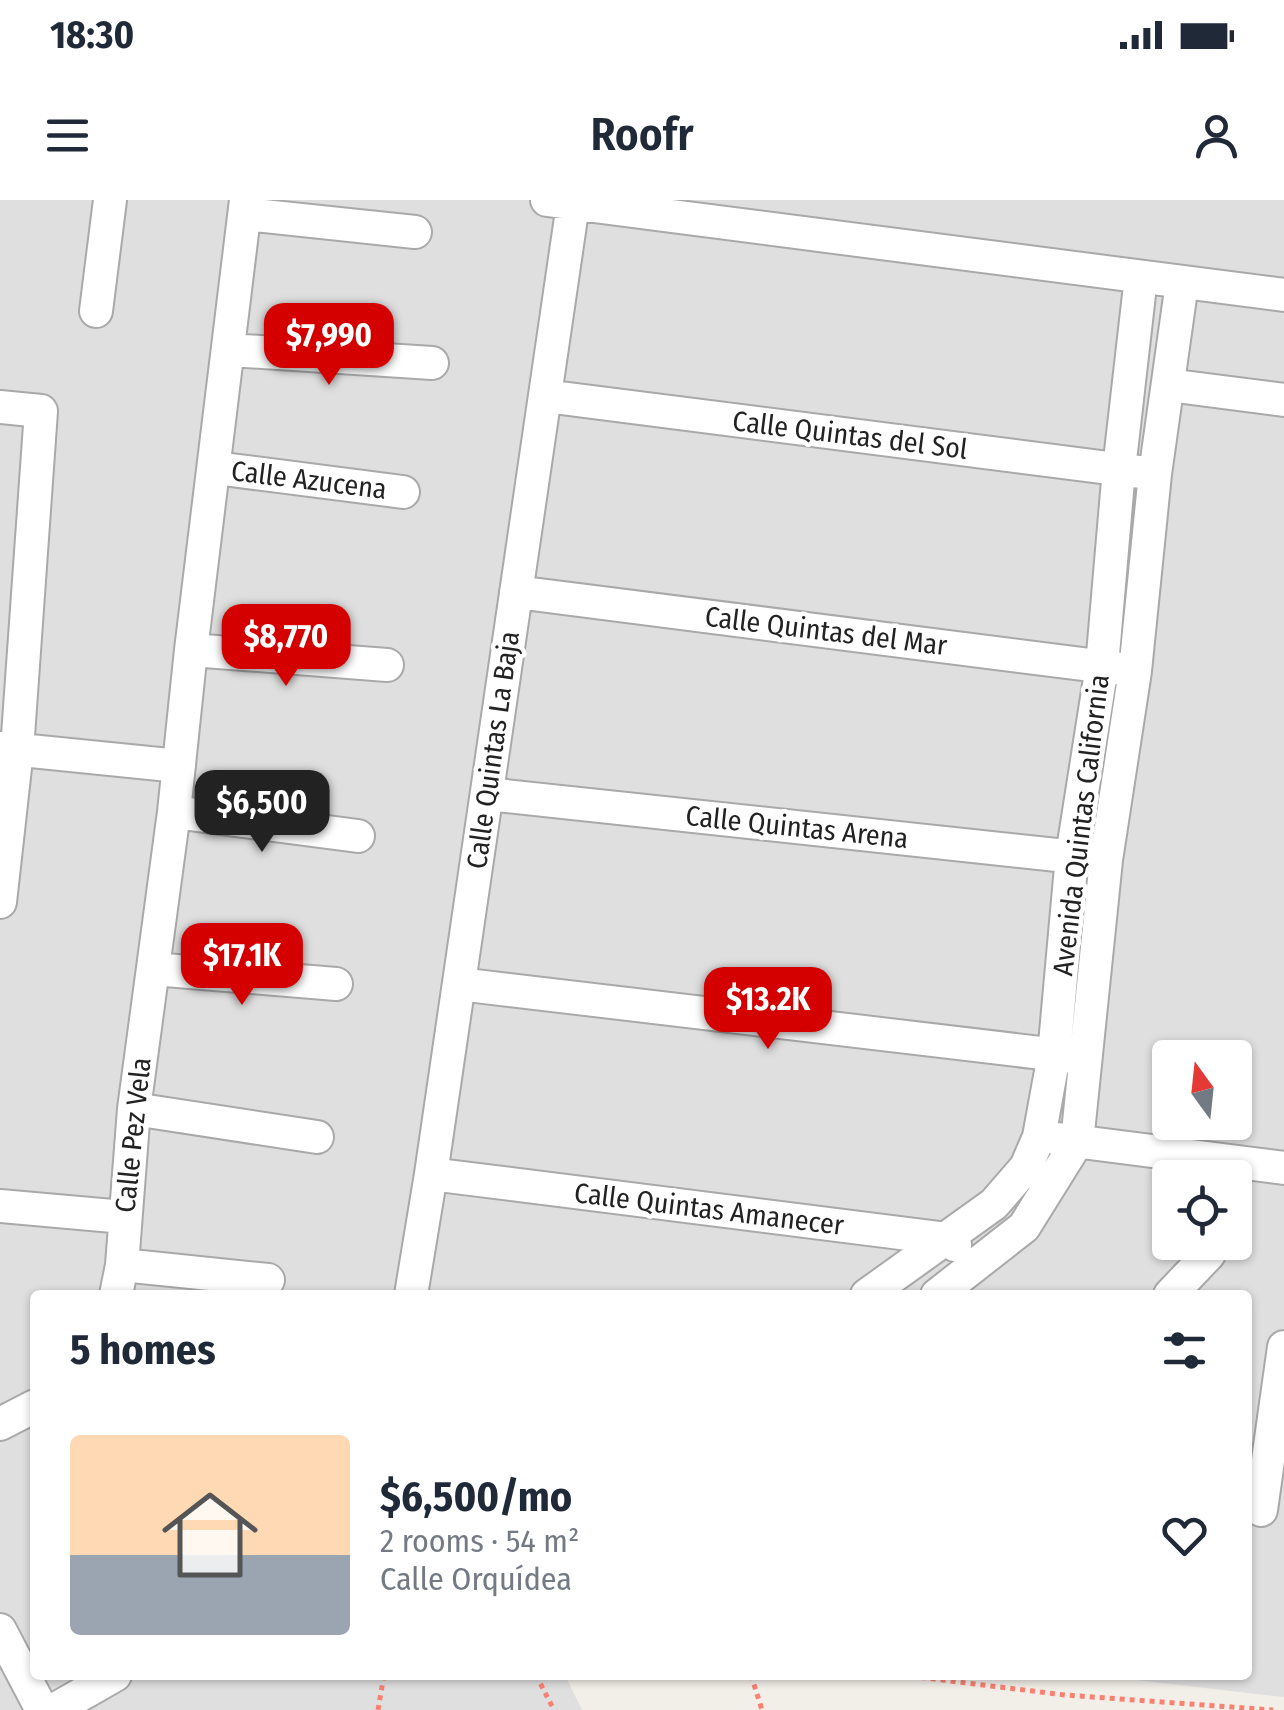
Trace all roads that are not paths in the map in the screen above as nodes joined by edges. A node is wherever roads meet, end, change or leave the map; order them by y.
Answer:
1 (110, 200) edge
2 (560, 202) edge
3 (246, 207) edge
4 (415, 232) dead end
5 (1140, 276) junction
6 (1182, 283) junction
7 (1284, 295) edge
8 (96, 311) dead end
9 (230, 350) junction
10 (432, 363) dead end
11 (1168, 385) junction
12 (545, 396) junction
13 (1284, 400) edge
14 (0, 407) edge
15 (215, 468) junction
16 (1119, 469) junction
17 (1156, 474) junction
18 (402, 492) dead end
19 (516, 592) junction
20 (190, 650) junction
21 (387, 666) dead end
22 (1102, 666) junction
23 (1135, 670) junction
24 (9, 749) edge
25 (179, 766) junction
26 (487, 794) junction
27 (174, 812) junction
28 (358, 836) dead end
29 (1072, 856) junction
30 (1106, 860) junction
31 (0, 902) edge
32 (153, 969) junction
33 (336, 984) dead end
34 (459, 984) junction
35 (1070, 1057) junction
36 (134, 1109) junction
37 (317, 1137) dead end
38 (1039, 1137) junction
39 (1076, 1142) junction
40 (1167, 1160) edge
41 (1252, 1168) edge
42 (1284, 1168) edge
43 (432, 1174) junction
44 (0, 1206) edge
45 (124, 1217) junction
46 (948, 1239) junction
47 (1203, 1260) edge
48 (977, 1264) junction
49 (119, 1280) edge
50 (268, 1280) dead end
51 (411, 1290) edge
52 (875, 1290) edge
53 (943, 1290) edge
54 (1175, 1290) edge
55 (1284, 1347) edge
56 (30, 1409) edge
57 (0, 1424) edge
58 (1264, 1510) edge
59 (0, 1630) edge
60 (106, 1680) edge
61 (42, 1710) edge
62 (54, 1710) edge

1 - 8 street
2 - 5 street
2 - 12 street, Calle Quintas La Baja
3 - 4 street
3 - 9 street, Calle Pez Vela
5 - 6 street
5 - 16 street, Avenida Quintas California
6 - 7 street
6 - 11 street, Avenida Quintas California
9 - 10 street
9 - 15 street, Calle Pez Vela
11 - 13 street
11 - 17 street, Avenida Quintas California
12 - 16 street, Calle Quintas del Sol
12 - 19 street, Calle Quintas La Baja
14 - 24 street
15 - 18 street, Calle Azucena
15 - 20 street, Calle Pez Vela
16 - 17 street, Calle Quintas del Sol
16 - 22 street, Avenida Quintas California
17 - 23 street, Avenida Quintas California
19 - 22 street, Calle Quintas del Mar
19 - 26 street, Calle Quintas La Baja
20 - 21 street
20 - 25 street, Calle Pez Vela
22 - 23 street, Calle Quintas del Mar
22 - 29 street, Avenida Quintas California
23 - 30 street, Avenida Quintas California
24 - 25 street
24 - 31 street
25 - 27 street, Calle Pez Vela
26 - 29 street, Calle Quintas Arena
26 - 34 street, Calle Quintas La Baja
27 - 28 street
27 - 32 street, Calle Pez Vela
29 - 30 street, Calle Quintas Arena
29 - 35 street, Avenida Quintas California
30 - 35 street, Avenida Quintas California
32 - 33 street
32 - 36 street, Calle Pez Vela
34 - 35 street
34 - 43 street, Calle Quintas La Baja
35 - 38 street, Avenida Quintas California
35 - 39 street, Avenida Quintas California
36 - 37 street
36 - 45 street, Calle Pez Vela
38 - 39 street
38 - 46 street, Avenida Quintas California
39 - 40 street
39 - 48 street, Avenida Quintas California
41 - 42 street
43 - 46 street, Calle Quintas Amanecer
43 - 51 street, Calle Quintas La Baja
44 - 45 street
45 - 49 street, Calle Pez Vela
46 - 48 street
46 - 52 street, Avenida Quintas California
47 - 54 street
48 - 53 street, Avenida Quintas California
49 - 50 street
55 - 58 street
56 - 57 street
59 - 61 street
60 - 62 street

